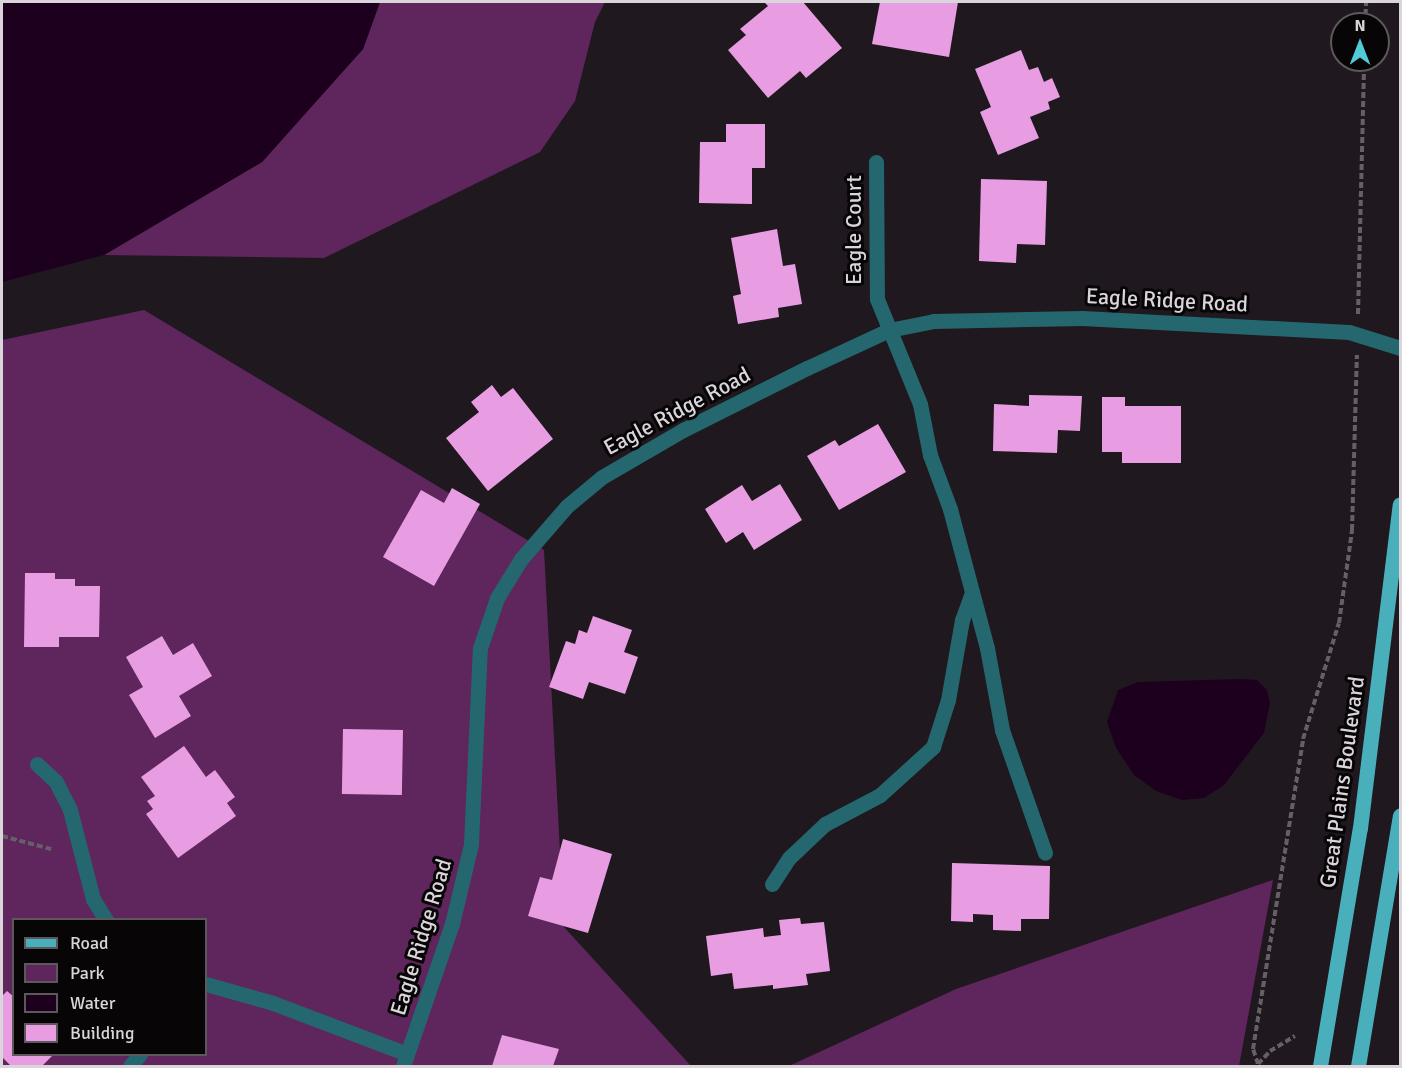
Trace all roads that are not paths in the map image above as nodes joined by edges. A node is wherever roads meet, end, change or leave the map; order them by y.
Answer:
1 (876, 162) dead end
2 (889, 330) junction
3 (1401, 348) edge
4 (1401, 504) edge
5 (972, 593) junction
6 (37, 764) dead end
7 (1401, 815) edge
8 (1045, 853) dead end
9 (772, 884) dead end
10 (105, 918) edge
11 (207, 984) edge
12 (405, 1060) edge
13 (1320, 1066) edge
14 (1358, 1066) edge

1 - 2 street, Eagle Court
2 - 3 street, Eagle Ridge Road
2 - 5 street, Eagle Court
2 - 12 street, Eagle Ridge Road
4 - 13 main road, Great Plains Boulevard
5 - 8 street, Eagle Court
5 - 9 street
6 - 10 street
7 - 14 main road
11 - 12 street

